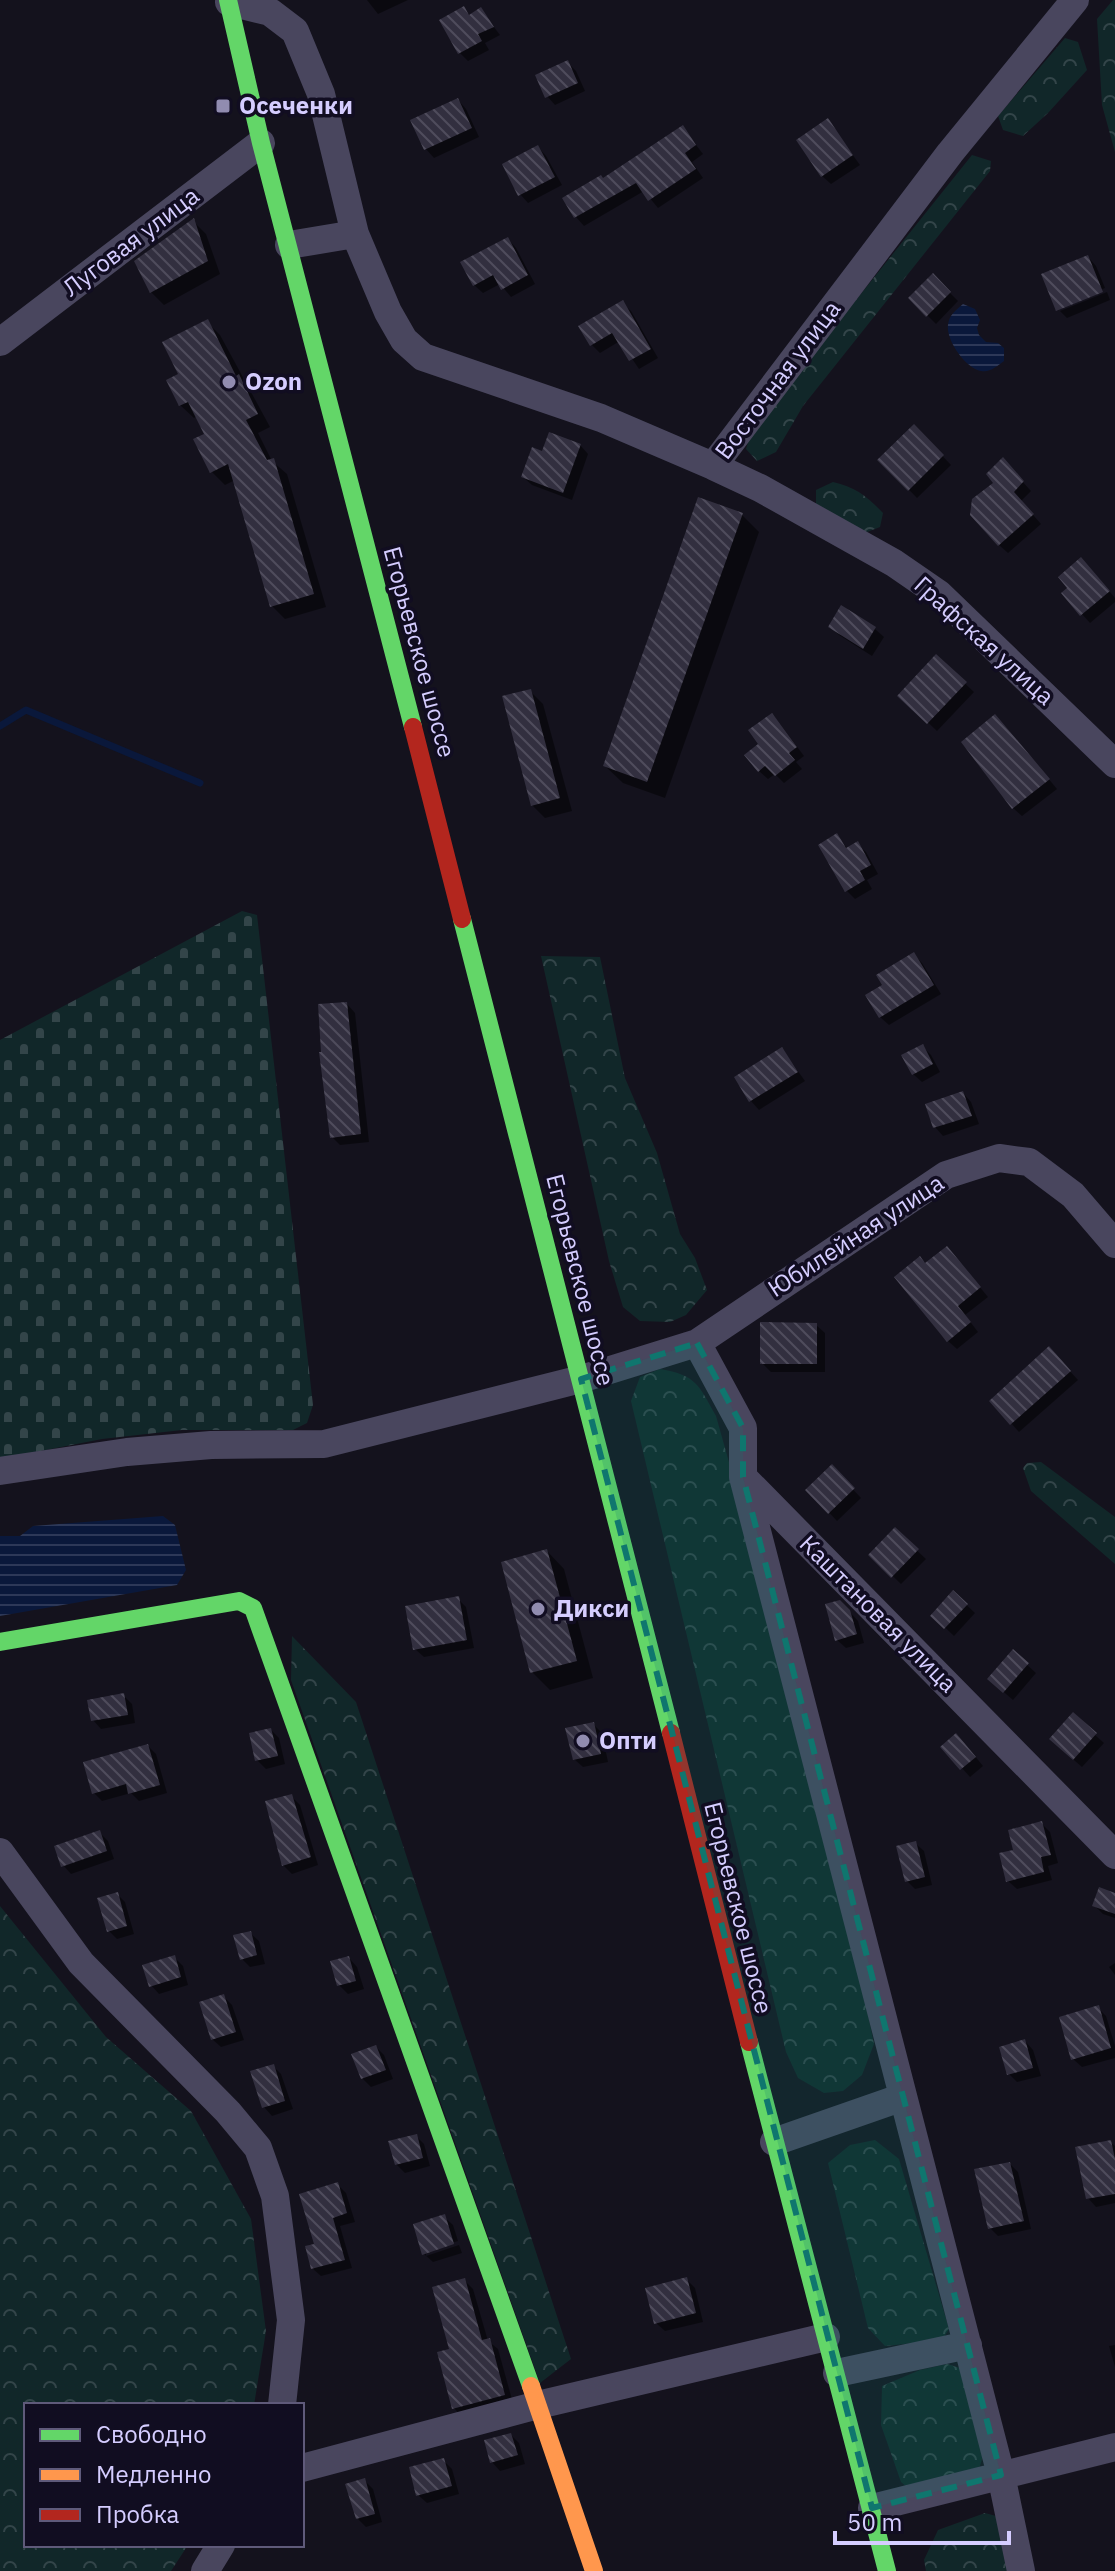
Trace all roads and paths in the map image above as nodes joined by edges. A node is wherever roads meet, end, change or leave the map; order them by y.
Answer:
1 (1075, 0) edge
2 (229, 1) edge
3 (261, 143) junction
4 (355, 234) junction
5 (289, 245) junction
6 (0, 342) edge
7 (713, 466) junction
8 (1115, 764) edge
9 (1115, 1244) edge
10 (697, 1343) junction
11 (581, 1379) junction
12 (0, 1471) edge
13 (743, 1477) junction
14 (0, 1642) edge
15 (0, 1852) edge
16 (1115, 1855) edge
17 (903, 2097) junction
18 (774, 2142) junction
19 (826, 2337) junction
20 (968, 2345) junction
21 (837, 2373) junction
22 (282, 2403) edge
23 (538, 2405) junction
24 (1115, 2447) edge
25 (304, 2467) edge
26 (1001, 2475) junction
27 (872, 2508) junction
28 (220, 2547) edge
29 (205, 2571) edge
30 (594, 2571) edge
31 (887, 2571) edge
32 (1021, 2571) edge

1 - 7 street, Восточная улица
2 - 3 main road, Егорьевское шоссе
2 - 4 street, Восточная улица
3 - 5 main road, Егорьевское шоссе
3 - 6 street, Луговая улица
4 - 5 street
4 - 7 street, Восточная улица
5 - 11 main road, Егорьевское шоссе
7 - 8 street, Графская улица
9 - 10 street, Юбилейная улица
10 - 11 street, Юбилейная улица
10 - 13 street
11 - 12 street, Юбилейная улица
11 - 18 main road, Егорьевское шоссе
13 - 16 street, Каштановая улица
13 - 17 street
14 - 23 main road
15 - 22 street
17 - 18 street
17 - 20 street
18 - 19 main road, Егорьевское шоссе
19 - 21 main road, Егорьевское шоссе
19 - 23 street
20 - 21 street
20 - 26 street
21 - 27 main road, Егорьевское шоссе
23 - 25 street
23 - 30 main road
24 - 26 street
26 - 27 street
26 - 32 street
27 - 31 main road, Егорьевское шоссе
28 - 29 street

